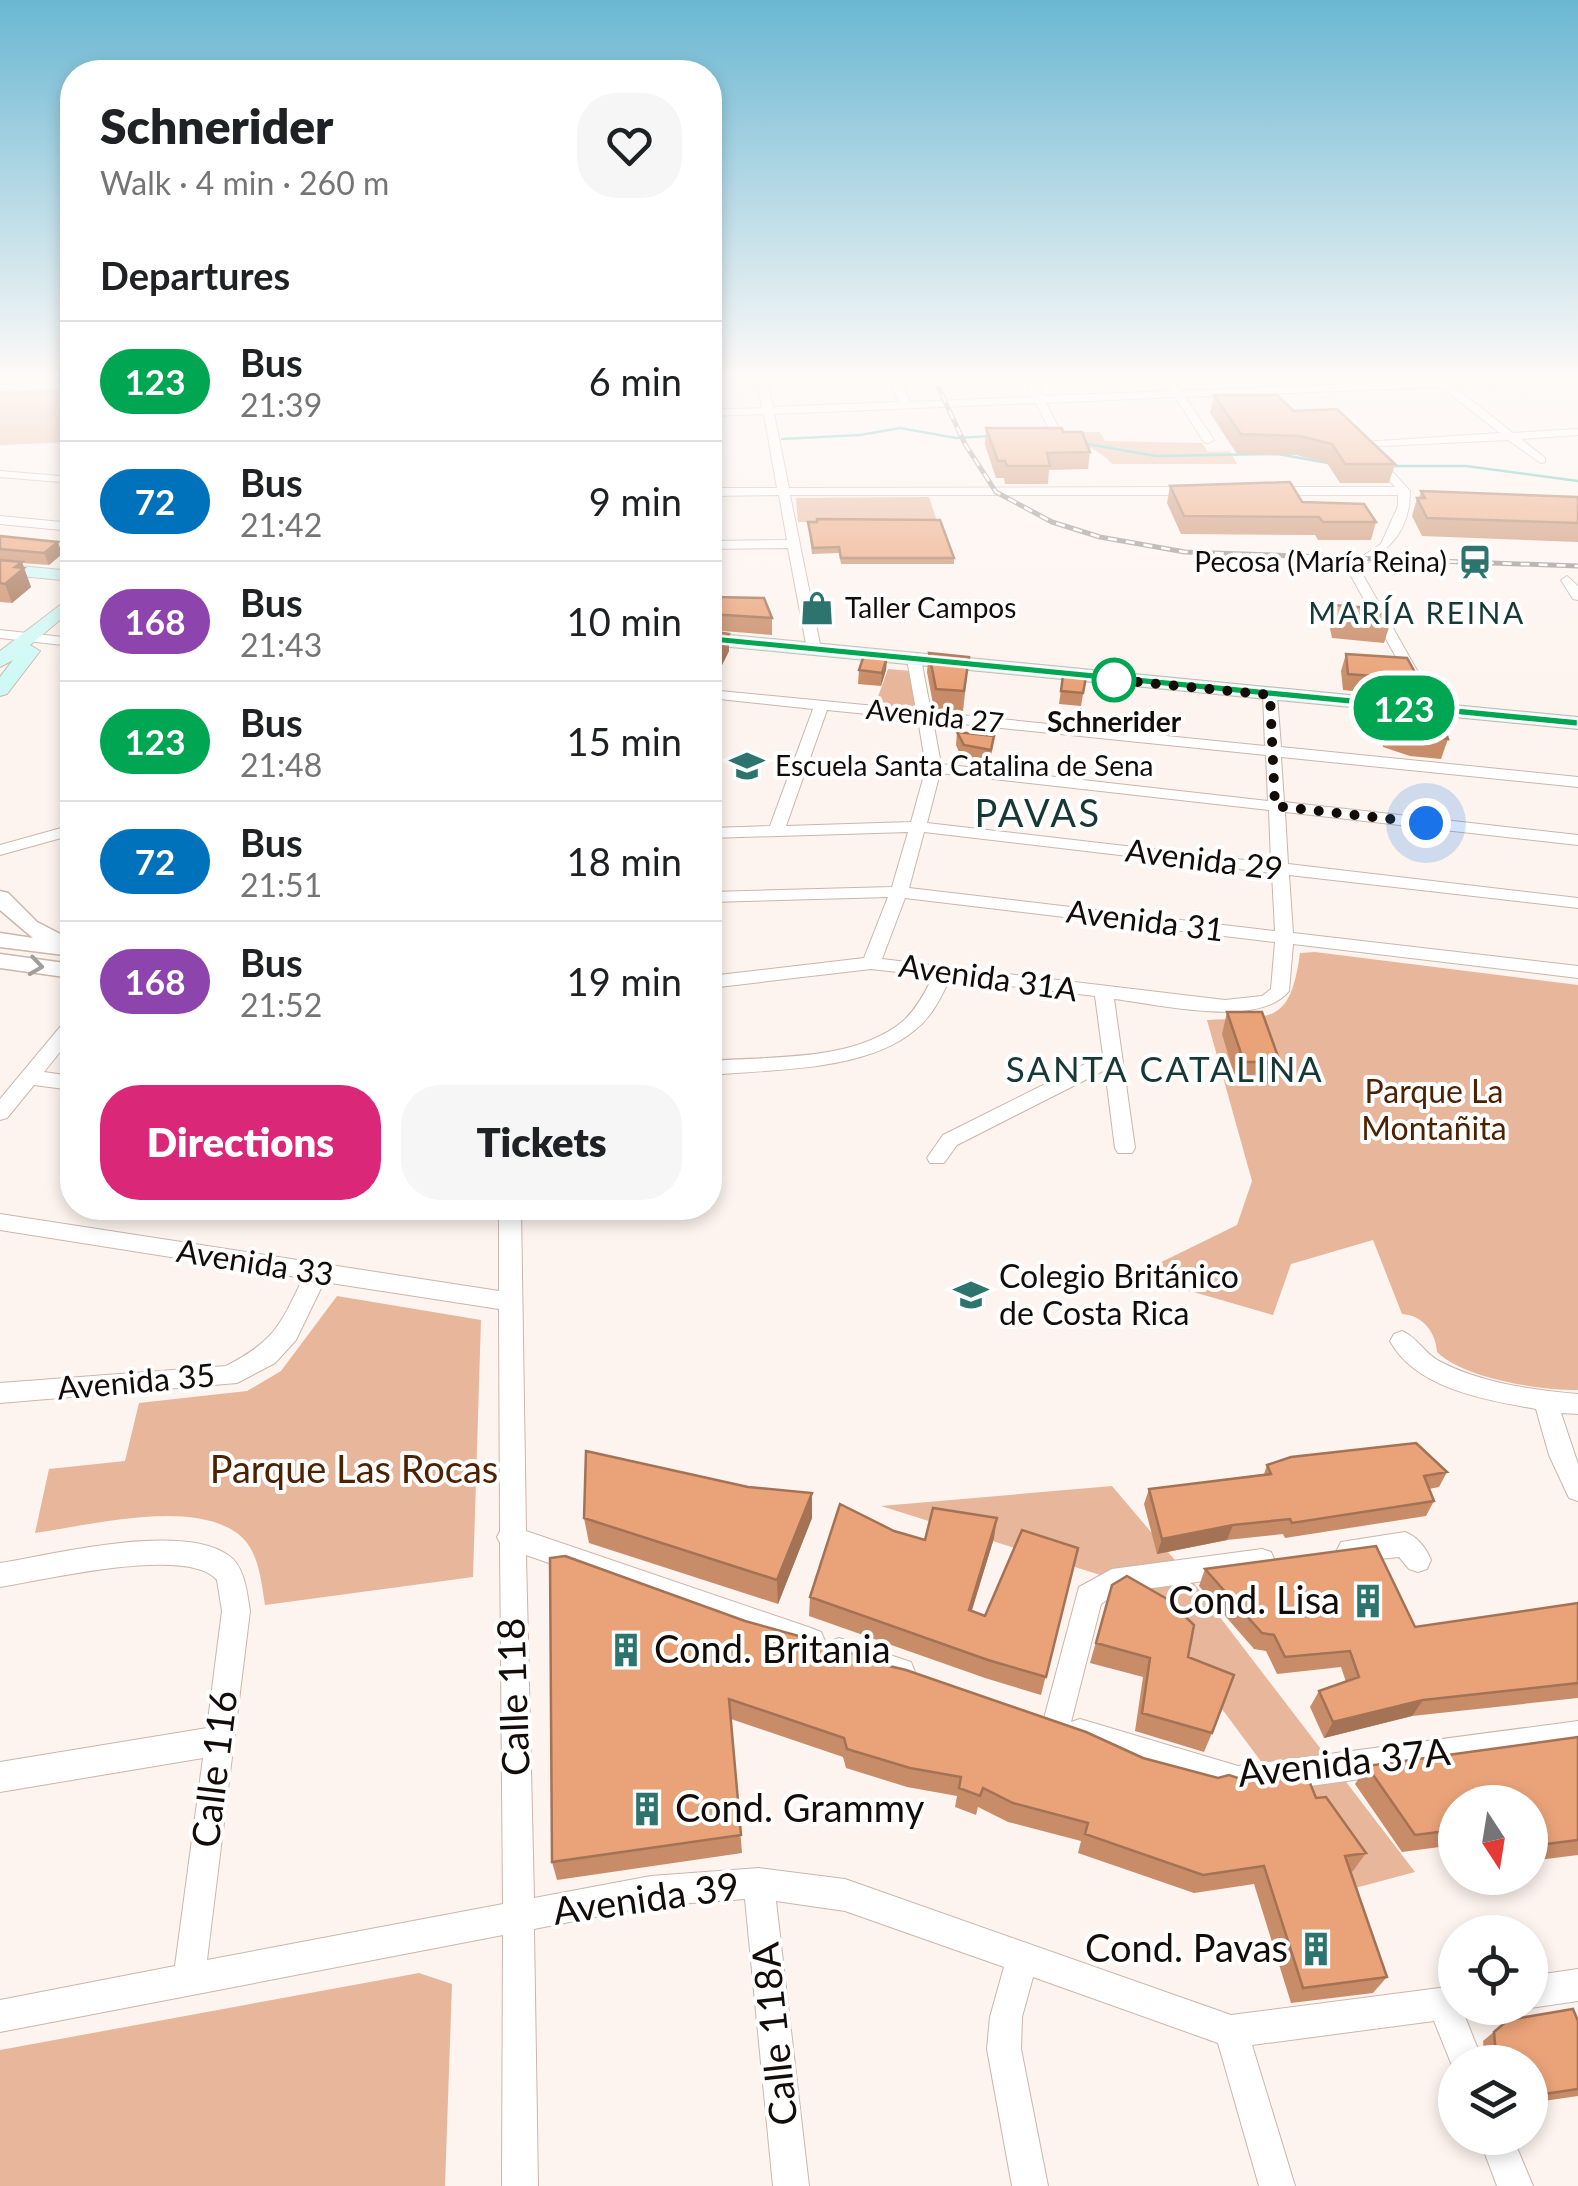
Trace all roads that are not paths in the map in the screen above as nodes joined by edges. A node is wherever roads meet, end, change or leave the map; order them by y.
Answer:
1 (782, 480) edge
2 (1397, 480) edge
3 (1404, 490) junction
4 (1205, 491) edge
5 (1265, 491) edge
6 (722, 492) edge
7 (784, 492) junction
8 (0, 520) edge
9 (60, 526) edge
10 (793, 544) junction
11 (722, 545) edge
12 (0, 569) edge
13 (60, 569) edge
14 (32, 572) junction
15 (60, 575) edge
16 (1567, 580) dead end
17 (1578, 596) edge
18 (60, 614) edge
19 (60, 624) edge
20 (0, 634) edge
21 (722, 640) edge
22 (35, 642) junction
23 (60, 642) edge
24 (814, 649) junction
25 (914, 659) junction
26 (0, 661) edge
27 (0, 673) edge
28 (0, 690) edge
29 (722, 695) edge
30 (1270, 695) junction
31 (822, 704) junction
32 (1433, 711) junction
33 (925, 715) junction
34 (1578, 723) edge
35 (1273, 751) junction
36 (934, 768) junction
37 (1578, 782) edge
38 (1275, 806) junction
39 (919, 827) junction
40 (776, 830) junction
41 (722, 832) edge
42 (60, 833) edge
43 (1578, 840) edge
44 (0, 850) edge
45 (1280, 868) junction
46 (899, 892) junction
47 (722, 897) edge
48 (0, 898) edge
49 (1578, 903) edge
50 (1284, 938) junction
51 (0, 940) edge
52 (60, 943) edge
53 (60, 948) edge
54 (0, 961) edge
55 (871, 963) junction
56 (60, 969) edge
57 (1578, 972) edge
58 (944, 973) junction
59 (722, 981) edge
60 (1104, 994) junction
61 (60, 1040) edge
62 (1110, 1059) junction
63 (722, 1067) edge
64 (30, 1077) junction
65 (60, 1081) edge
66 (0, 1112) edge
67 (1125, 1148) dead end
68 (936, 1158) dead end
69 (510, 1220) edge
70 (0, 1222) edge
71 (318, 1273) junction
72 (510, 1302) junction
73 (1402, 1340) dead end
74 (0, 1393) edge
75 (1546, 1403) junction
76 (1578, 1404) edge
77 (1578, 1490) edge
78 (510, 1537) junction
79 (1322, 1553) edge
80 (1285, 1558) edge
81 (1418, 1560) dead end
82 (0, 1575) edge
83 (924, 1680) edge
84 (1578, 1735) edge
85 (218, 1742) junction
86 (0, 1777) edge
87 (759, 1882) junction
88 (521, 1918) junction
89 (1022, 1960) junction
90 (188, 1980) junction
91 (1578, 1986) edge
92 (1548, 1990) edge
93 (1438, 2005) edge
94 (0, 2016) edge
95 (1231, 2031) junction
96 (1503, 2155) edge
97 (520, 2186) edge
98 (791, 2186) edge
99 (1030, 2186) edge
100 (1277, 2186) edge
101 (1515, 2186) edge

1 - 7 street
2 - 3 street
3 - 5 street
3 - 32 street
4 - 7 street
6 - 7 street
7 - 10 street
8 - 9 street
10 - 11 street
10 - 24 street
12 - 14 main road
13 - 14 main road
14 - 15 main road
16 - 17 street
18 - 22 main road
19 - 22 main road
20 - 22 street
21 - 24 main road
22 - 23 street
22 - 26 main road
22 - 27 main road
22 - 28 main road
24 - 25 main road
25 - 30 main road
25 - 33 street
29 - 31 street, Avenida 27
30 - 32 main road
30 - 35 street
31 - 33 street, Avenida 27
31 - 40 street
32 - 34 main road
33 - 35 street, Avenida 27
33 - 36 street
35 - 37 street, Avenida 27
35 - 38 street
36 - 38 street
36 - 39 street
38 - 43 street
38 - 45 street
39 - 40 street, Avenida 29
39 - 45 street, Avenida 29
39 - 46 street
40 - 41 street, Avenida 29
42 - 44 street
45 - 49 street, Avenida 29
45 - 50 street
46 - 47 street, Avenida 31
46 - 50 street, Avenida 31
46 - 55 street
48 - 52 street
50 - 57 street, Avenida 31
50 - 60 street, Avenida 31A
51 - 53 street
54 -> 56 street
55 - 58 street, Avenida 31A
55 - 59 street, Avenida 31A
58 - 60 street, Avenida 31A
58 - 63 street
60 - 62 street
61 - 64 street
62 - 67 street
62 - 68 street
64 - 65 street
64 - 66 street
69 - 72 street, Calle 118
70 - 71 street, Avenida 33
71 - 72 street, Avenida 33
71 - 74 street, Avenida 35
72 - 78 street, Calle 118
73 - 75 street
75 - 76 street
75 - 77 street
78 - 83 street
78 - 88 street, Calle 118
79 - 81 street
80 - 84 street, Avenida 37A
82 - 85 street, Calle 116
85 - 86 street
85 - 90 street, Calle 116
87 - 88 street, Avenida 39
87 - 89 street, Avenida 39
87 - 98 street, Calle 118A
88 - 90 street, Avenida 39
88 - 97 street, Calle 118
89 - 95 street, Avenida 39
89 - 99 street
90 - 94 street, Avenida 39
91 - 92 street
93 - 95 street, Avenida 39
95 - 100 street
96 - 101 street

